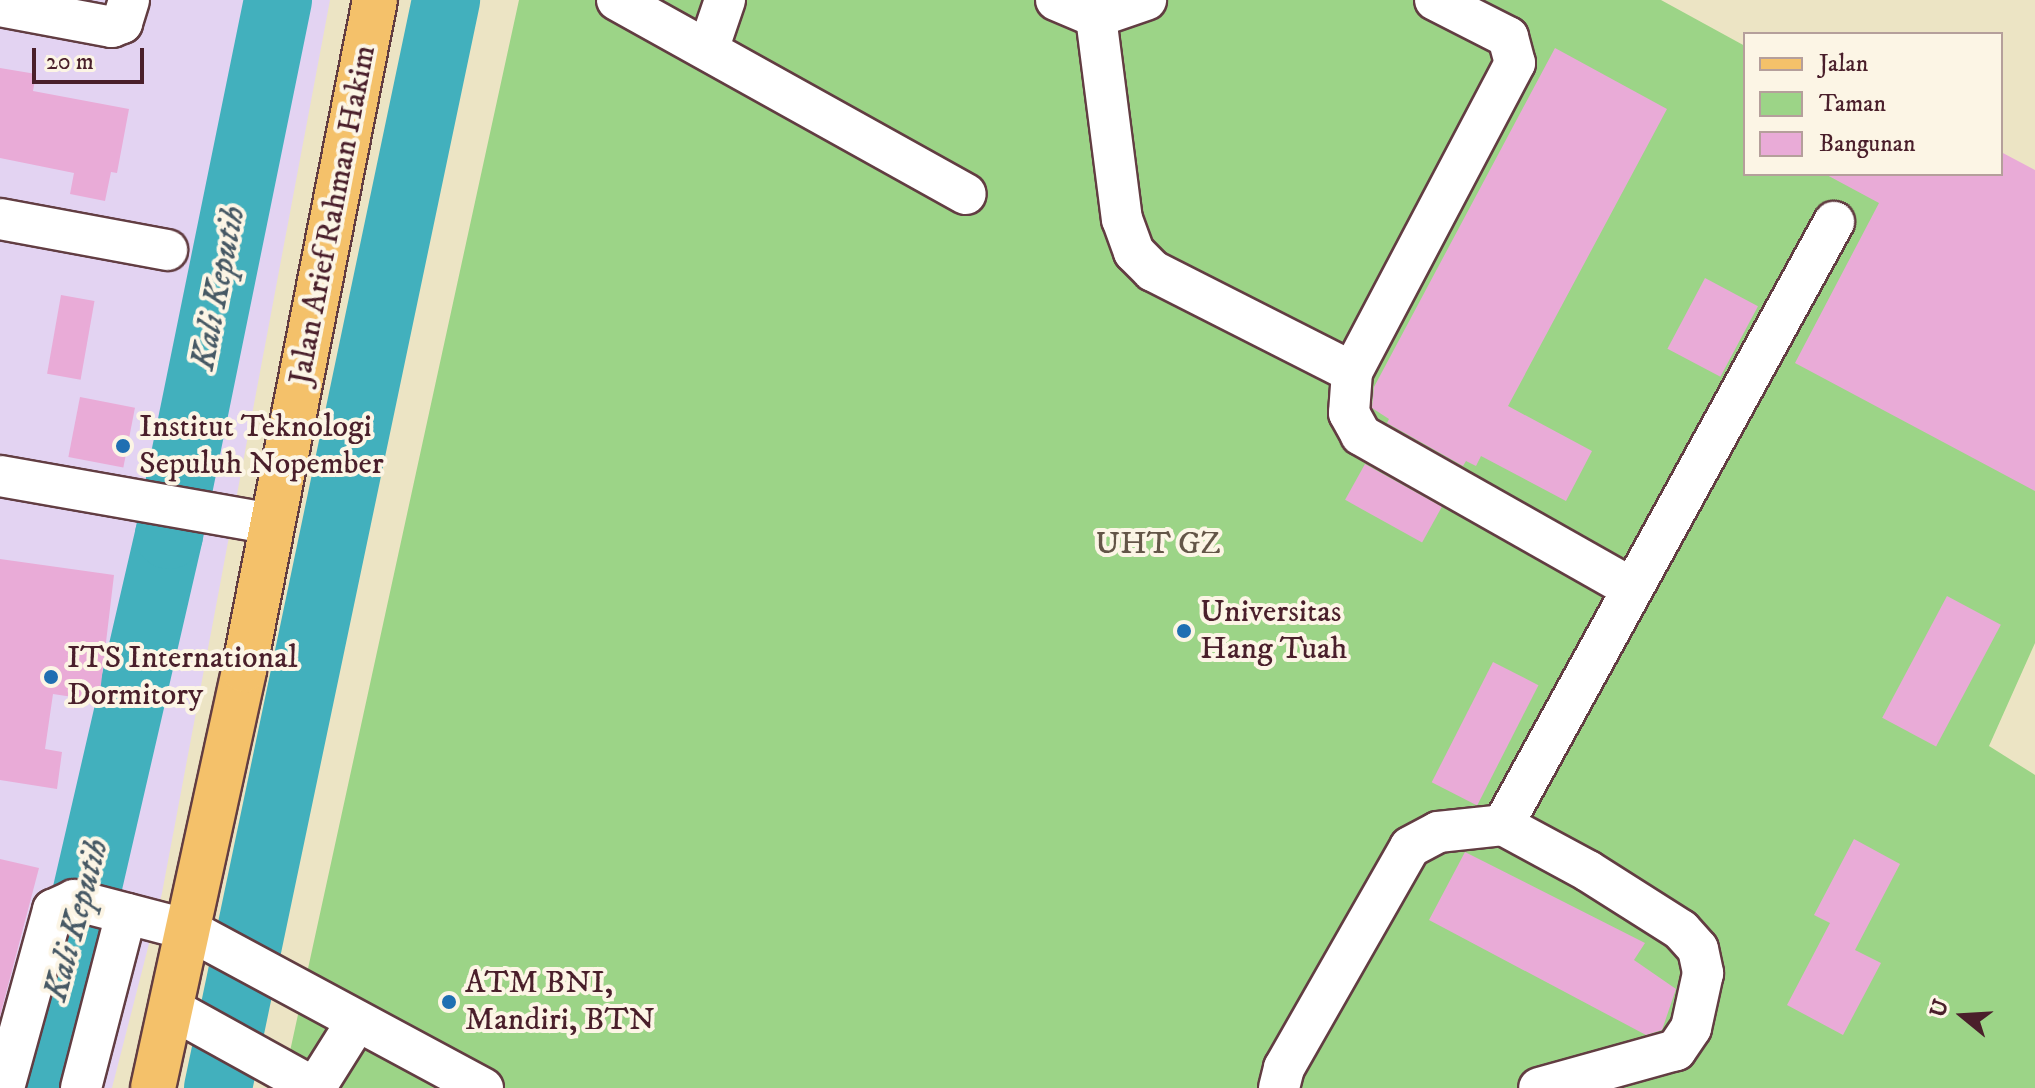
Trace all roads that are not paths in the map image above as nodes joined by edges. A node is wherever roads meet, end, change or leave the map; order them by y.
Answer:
1 (129, 0) edge
2 (375, 0) edge
3 (617, 0) edge
4 (725, 0) edge
5 (1056, 0) edge
6 (1146, 0) edge
7 (1435, 0) edge
8 (0, 6) edge
9 (1096, 17) junction
10 (708, 50) junction
11 (966, 194) dead end
12 (0, 219) edge
13 (1834, 222) dead end
14 (167, 250) dead end
15 (1352, 372) junction
16 (0, 476) edge
17 (272, 524) junction
18 (1630, 587) junction
19 (1503, 825) junction
20 (101, 907) junction
21 (196, 933) junction
22 (177, 1011) junction
23 (357, 1021) junction
24 (4, 1088) edge
25 (81, 1088) edge
26 (153, 1088) edge
27 (315, 1088) edge
28 (483, 1088) edge
29 (1279, 1088) edge
30 (1539, 1088) edge

1 - 8 lane
2 - 17 main road, Jalan Arief Rahman Hakim
3 - 10 lane
4 - 10 lane
5 - 9 lane
6 - 9 lane
7 - 15 lane
9 - 15 lane
10 - 11 lane
12 - 14 lane
13 - 18 lane
15 - 18 lane
16 - 17 lane
17 - 21 main road, Jalan Arief Rahman Hakim
18 - 19 lane
19 - 29 lane
19 - 30 lane
20 - 21 lane
20 - 24 lane
20 - 25 lane
21 - 22 main road, Jalan Arief Rahman Hakim
21 - 23 lane
22 - 26 main road, Jalan Arief Rahman Hakim
22 - 27 lane
23 - 27 lane
23 - 28 lane

